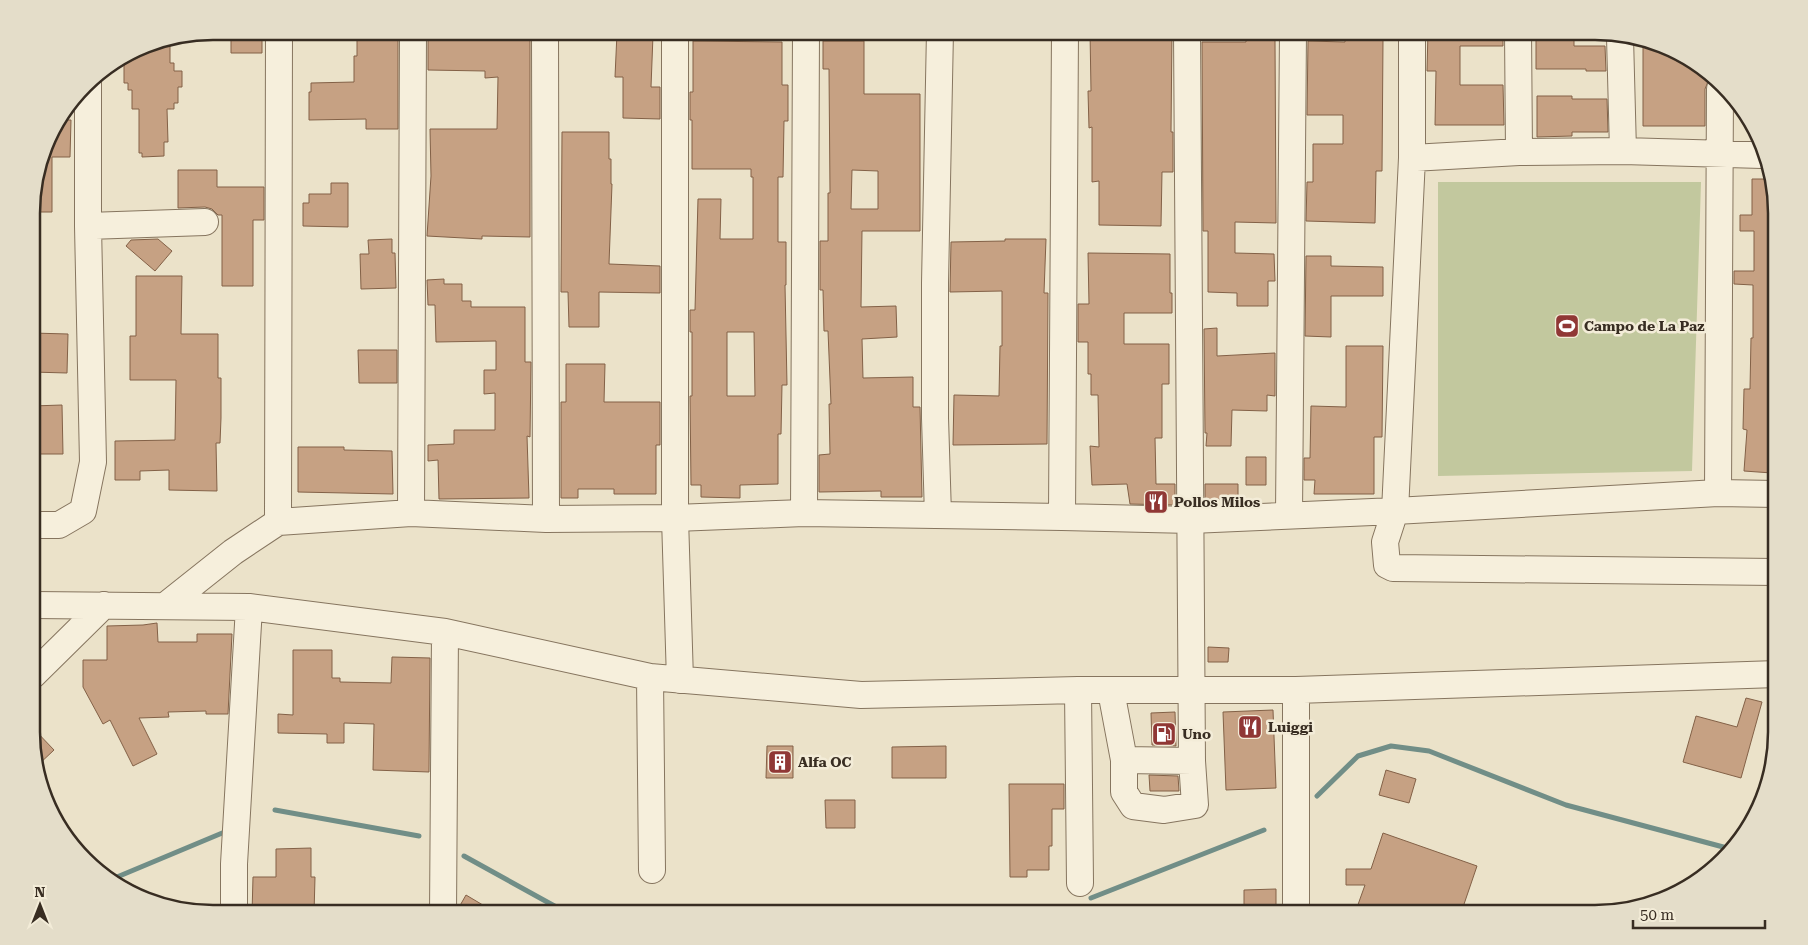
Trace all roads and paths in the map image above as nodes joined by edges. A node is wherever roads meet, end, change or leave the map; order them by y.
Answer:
1 (279, 40) edge
2 (413, 40) edge
3 (545, 40) edge
4 (675, 40) edge
5 (806, 40) edge
6 (940, 40) edge
7 (1065, 40) edge
8 (1187, 40) edge
9 (1293, 40) edge
10 (1412, 40) edge
11 (1518, 40) edge
12 (1620, 41) edge
13 (88, 94) edge
14 (1720, 94) edge
15 (1623, 151) junction
16 (1519, 152) junction
17 (1719, 154) junction
18 (1758, 155) edge
19 (1412, 158) junction
20 (205, 222) dead end
21 (88, 226) junction
22 (1718, 494) junction
23 (1768, 494) edge
24 (1395, 511) junction
25 (411, 514) junction
26 (804, 514) junction
27 (938, 515) junction
28 (1289, 515) junction
29 (1062, 517) junction
30 (675, 518) junction
31 (546, 519) junction
32 (1191, 520) junction
33 (278, 522) junction
34 (40, 525) edge
35 (1768, 572) edge
36 (40, 605) edge
37 (104, 605) junction
38 (165, 606) junction
39 (249, 607) junction
40 (445, 632) junction
41 (40, 668) edge
42 (1768, 674) edge
43 (650, 677) junction
44 (680, 680) junction
45 (1078, 690) junction
46 (1296, 690) junction
47 (1111, 691) junction
48 (1191, 691) junction
49 (1124, 760) junction
50 (1192, 761) junction
51 (652, 870) dead end
52 (1080, 883) dead end
53 (234, 905) edge
54 (443, 905) edge
55 (1296, 905) edge

1 - 33 street
2 - 25 street
3 - 31 street
4 - 30 street
5 - 26 street
6 - 27 street
7 - 29 street
8 - 32 street
9 - 28 street
10 - 19 street
11 - 16 street
12 - 15 street
13 - 21 street
14 - 17 street
15 - 16 street
15 - 17 street
16 - 19 street
17 - 18 street
17 - 22 street
19 - 24 street
20 - 21 street
21 - 34 street
22 - 23 street
22 - 24 street
24 - 28 street
24 - 35 street
25 - 31 street
25 - 33 street
26 - 27 street
26 - 30 street
27 - 29 street
28 - 32 street
29 - 32 street
30 - 31 street
30 - 44 street
32 - 48 street
33 - 38 street
36 - 37 street
37 - 38 street
37 - 41 street
38 - 39 street
39 - 40 street
39 - 53 street
40 - 43 street
40 - 54 street
42 - 46 street
43 - 44 street
43 - 51 street
44 - 45 street
45 - 47 street
45 - 52 street
46 - 48 street
46 - 55 street
47 - 48 street
47 - 49 street
48 - 50 street
49 - 50 street
49 - 50 street

